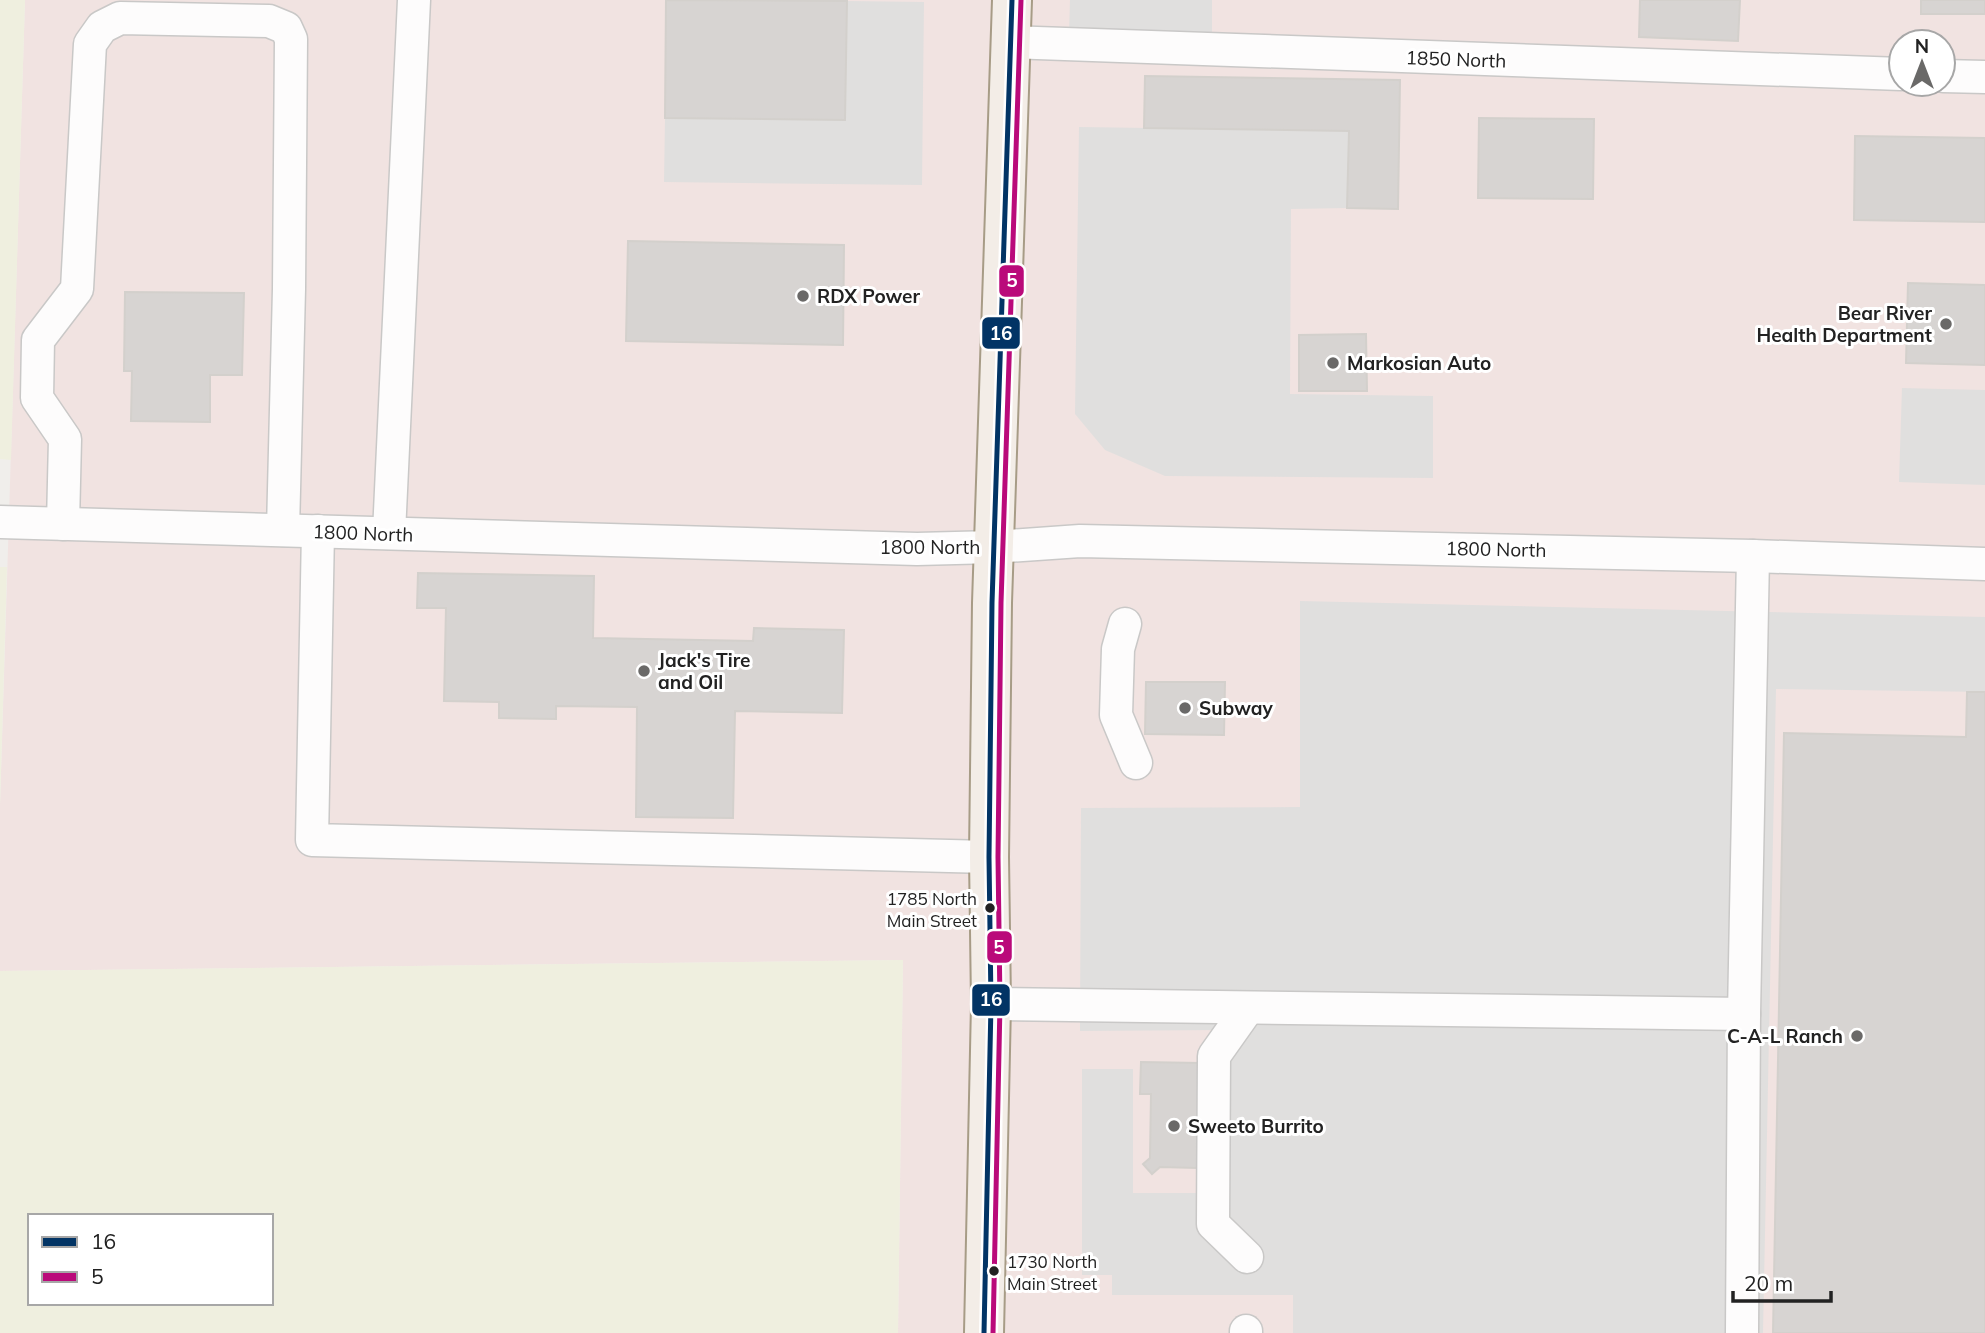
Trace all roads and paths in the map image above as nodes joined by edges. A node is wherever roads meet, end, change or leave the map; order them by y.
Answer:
1 (414, 0) edge
2 (1012, 0) edge
3 (1011, 42) junction
4 (1887, 73) edge
5 (1957, 76) edge
6 (1985, 77) edge
7 (0, 522) edge
8 (64, 524) junction
9 (283, 530) junction
10 (318, 531) junction
11 (389, 533) junction
12 (994, 547) junction
13 (1754, 556) junction
14 (1985, 564) edge
15 (1125, 624) dead end
16 (1136, 763) dead end
17 (989, 858) junction
18 (991, 1004) junction
19 (1248, 1008) junction
20 (1744, 1014) junction
21 (1247, 1257) dead end
22 (984, 1333) edge
23 (1742, 1333) edge

1 - 11 street
2 - 3 main road
3 - 4 street, 1850 North
3 - 12 main road
5 - 6 street
7 - 8 street, 1800 North
8 - 9 street, 1800 North
8 - 9 street
9 - 10 street, 1800 North
10 - 11 street, 1800 North
10 - 17 street
11 - 12 street, 1800 North
12 - 13 street, 1800 North
12 - 17 main road
13 - 14 street, 1800 North
13 - 20 street
15 - 16 street
17 - 18 main road
18 - 19 street
18 - 22 main road
19 - 20 street
19 - 21 street
20 - 23 street

